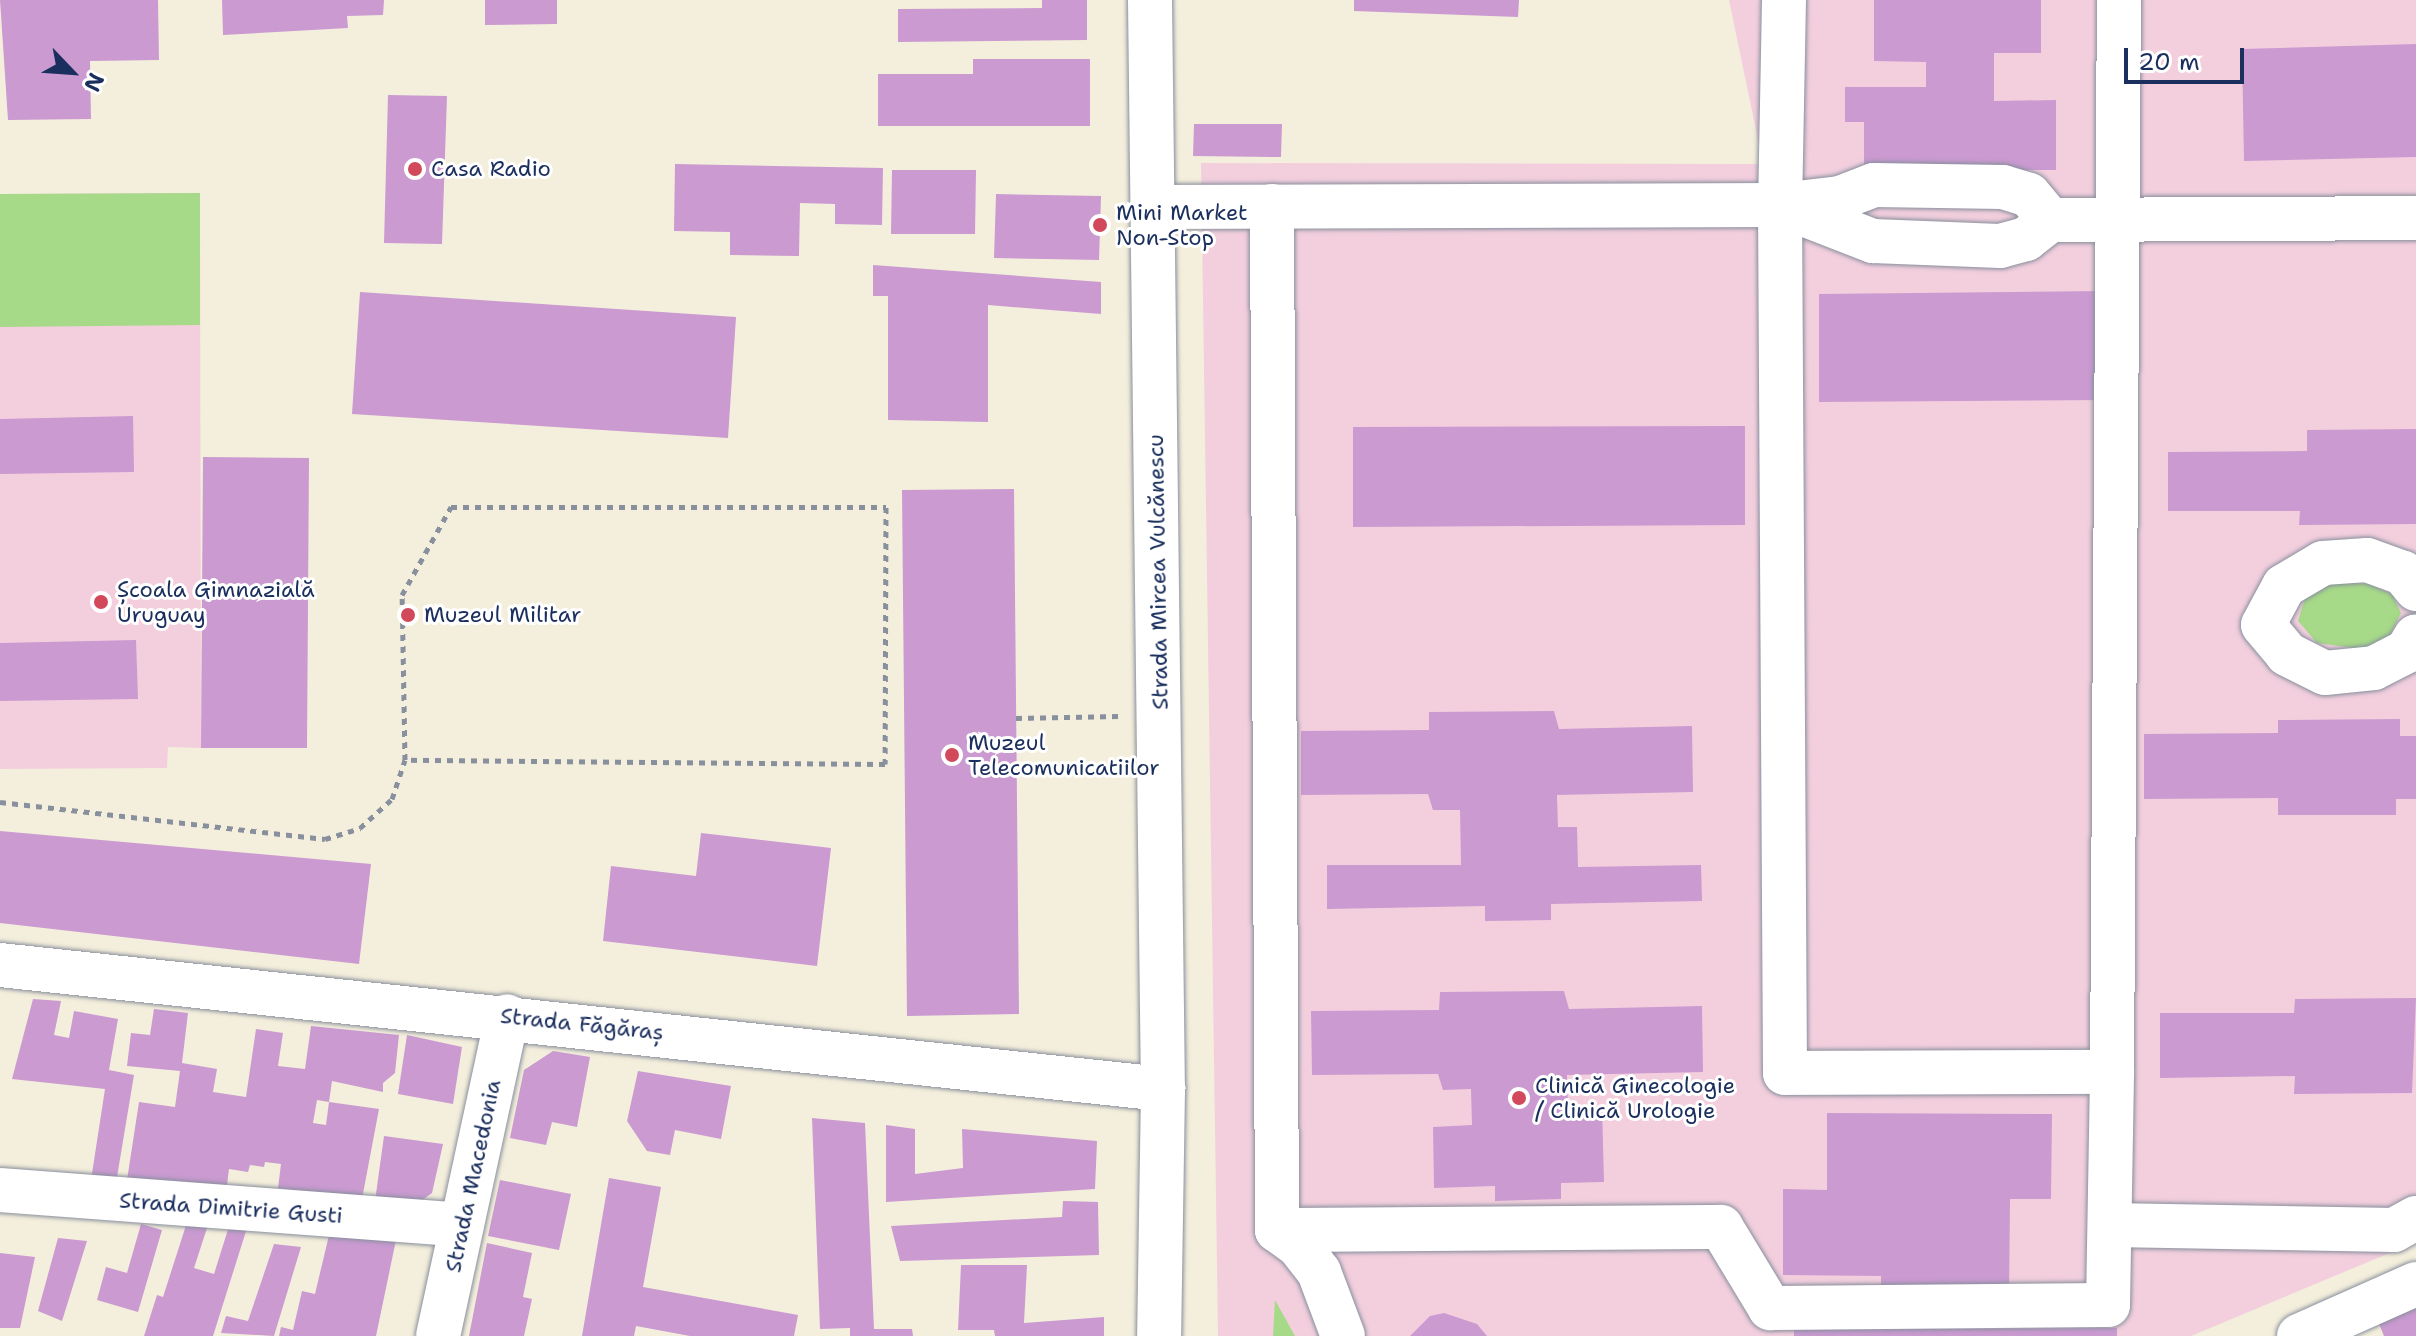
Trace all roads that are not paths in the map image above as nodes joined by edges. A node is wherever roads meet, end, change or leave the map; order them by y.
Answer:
1 (1150, 0) edge
2 (1784, 0) edge
3 (2119, 0) edge
4 (1780, 205) junction
5 (1272, 206) junction
6 (1152, 207) junction
7 (2119, 218) junction
8 (2416, 218) edge
9 (2050, 220) junction
10 (2416, 589) edge
11 (2416, 636) edge
12 (0, 965) edge
13 (507, 1016) junction
14 (2112, 1072) junction
15 (1163, 1089) junction
16 (0, 1190) edge
17 (2416, 1218) edge
18 (462, 1225) junction
19 (2111, 1225) junction
20 (1277, 1230) junction
21 (2416, 1284) edge
22 (438, 1336) edge
23 (1159, 1336) edge
24 (1343, 1336) edge
25 (2299, 1336) edge

1 - 6 street, Strada Mircea Vulcănescu
2 - 4 street
3 - 7 street
4 - 5 street
4 - 9 street
4 - 9 street
4 - 14 street
5 - 6 street
5 - 20 street
6 - 15 street, Strada Mircea Vulcănescu
7 - 8 street
7 - 9 street
7 - 14 street
10 - 11 street
12 - 13 street, Strada Făgăraș
13 - 15 street, Strada Făgăraș
13 - 18 street, Strada Macedonia
14 - 19 street
15 - 23 street, Strada Mircea Vulcănescu
16 - 18 street, Strada Dimitrie Gusti
17 - 19 street
18 - 22 street, Strada Macedonia
19 - 20 street
20 - 24 street
21 - 25 street

